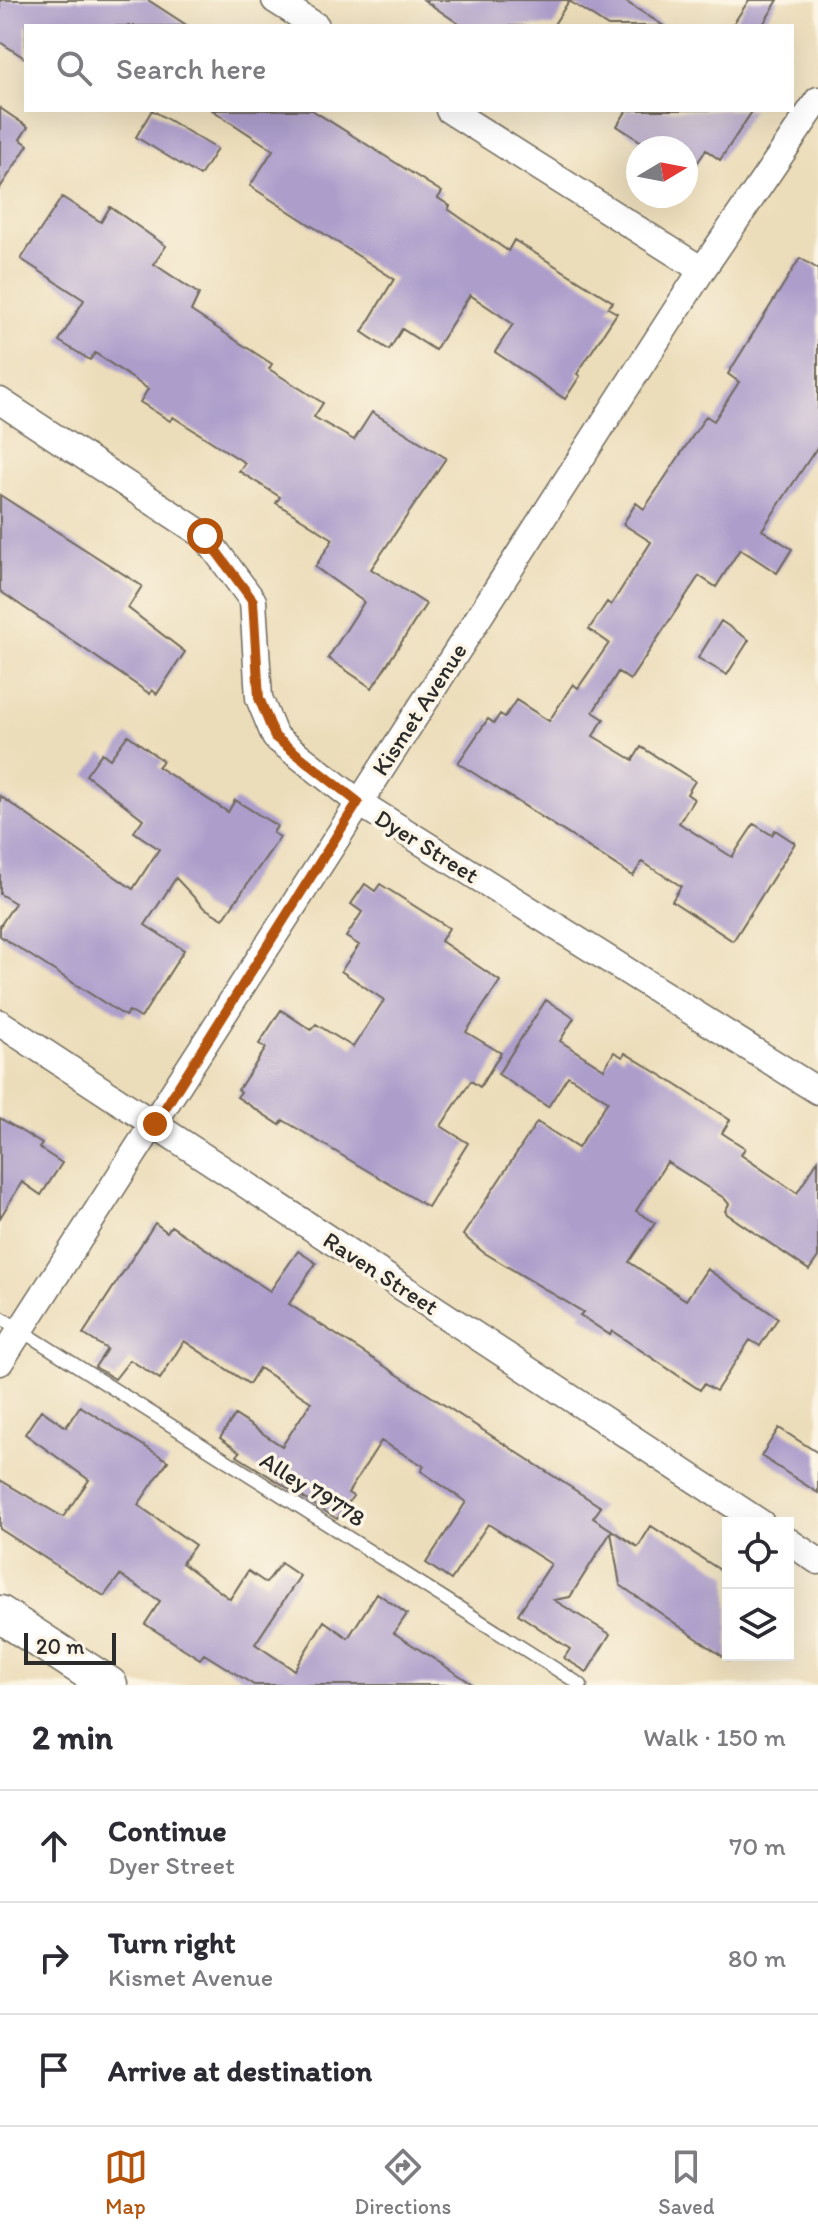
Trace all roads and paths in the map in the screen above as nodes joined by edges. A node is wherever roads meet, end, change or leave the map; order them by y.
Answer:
1 (275, 0) edge
2 (313, 24) edge
3 (818, 100) edge
4 (452, 112) edge
5 (702, 270) junction
6 (0, 401) edge
7 (358, 802) junction
8 (0, 1023) edge
9 (818, 1091) edge
10 (155, 1124) junction
11 (10, 1324) edge
12 (0, 1362) edge
13 (752, 1517) edge
14 (794, 1545) edge
15 (818, 1561) edge
16 (0, 1614) edge
17 (109, 1685) edge
18 (581, 1685) edge

1 - 2 street
3 - 5 street, Kismet Avenue
4 - 5 street
5 - 7 street, Kismet Avenue
6 - 7 street, Dyer Street
7 - 9 street, Dyer Street
7 - 10 street, Kismet Avenue
8 - 10 street, Raven Street
10 - 11 street, Kismet Avenue
10 - 13 street, Raven Street
11 - 12 street, Kismet Avenue
11 - 18 lane, Alley 79778
14 - 15 street
16 - 17 street

